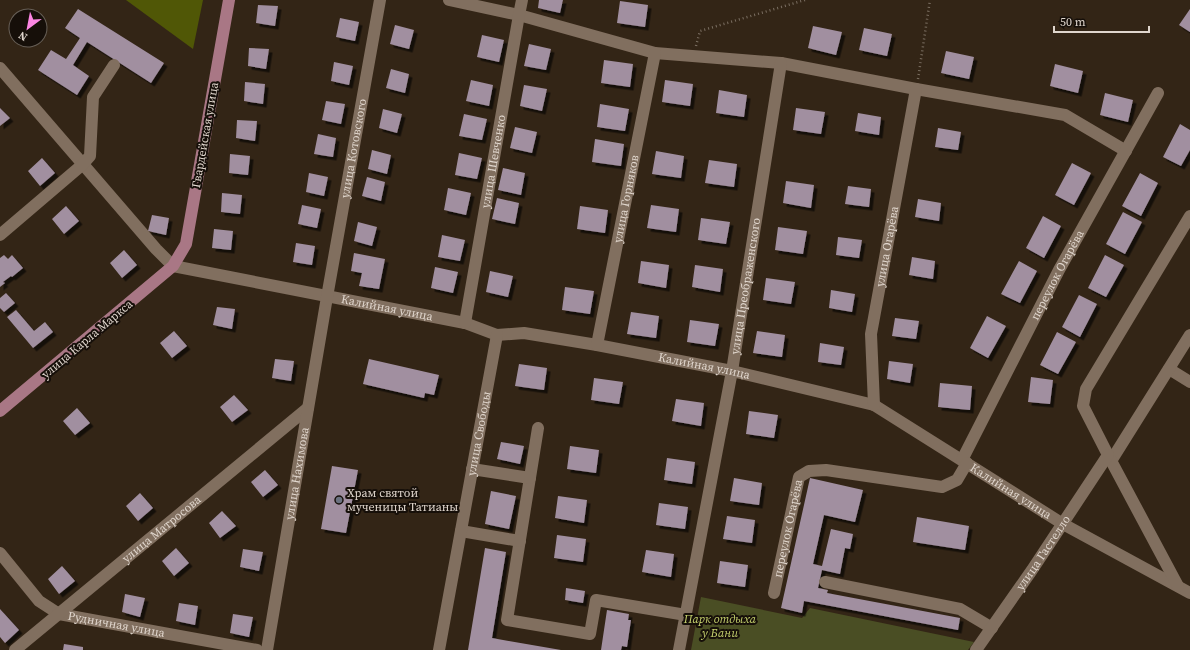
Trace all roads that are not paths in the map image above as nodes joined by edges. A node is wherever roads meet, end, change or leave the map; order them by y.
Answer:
1 (229, 0) edge
2 (380, 0) edge
3 (448, 0) edge
4 (522, 0) edge
5 (519, 15) junction
6 (655, 53) junction
7 (781, 63) junction
8 (114, 65) dead end
9 (0, 68) edge
10 (916, 89) junction
11 (1158, 93) dead end
12 (1126, 151) junction
13 (82, 165) junction
14 (1190, 216) edge
15 (0, 235) edge
16 (173, 266) junction
17 (327, 297) junction
18 (465, 323) junction
19 (497, 335) junction
20 (1190, 335) edge
21 (597, 345) junction
22 (1169, 369) junction
23 (732, 371) junction
24 (1190, 382) edge
25 (874, 405) junction
26 (308, 408) junction
27 (0, 411) edge
28 (538, 428) dead end
29 (1110, 458) junction
30 (965, 462) junction
31 (472, 469) junction
32 (530, 478) junction
33 (1063, 524) junction
34 (461, 531) junction
35 (520, 541) junction
36 (0, 553) edge
37 (825, 582) dead end
38 (1178, 586) junction
39 (1190, 593) edge
40 (774, 594) dead end
41 (59, 614) junction
42 (686, 615) junction
43 (994, 625) junction
44 (15, 650) edge
45 (257, 650) edge
46 (267, 650) edge
47 (439, 650) edge
48 (680, 650) edge
49 (976, 650) edge

1 - 16 main road, Гвардейская улица
2 - 17 street, улица Котовского
3 - 5 street
4 - 5 street, улица Шевченко
5 - 6 street
5 - 18 street, улица Шевченко
6 - 7 street
6 - 21 street, улица Горняков
7 - 10 street
7 - 23 street, улица Преображенского
8 - 13 street
9 - 13 street
10 - 12 street
10 - 25 street, улица Огарёва
11 - 12 street, переулок Огарёва
12 - 30 street, переулок Огарёва
13 - 15 street
13 - 16 street
14 - 29 street
16 - 17 street, Калийная улица
16 - 27 main road, улица Карла Маркса
17 - 18 street, Калийная улица
17 - 26 street, улица Нахимова
18 - 19 street, Калийная улица
19 - 21 street, Калийная улица
19 - 31 street, улица Свободы
20 - 22 street, улица Гастелло
21 - 23 street, Калийная улица
22 - 24 street
22 - 29 street, улица Гастелло
23 - 25 street, Калийная улица
23 - 42 street, улица Преображенского
25 - 30 street, Калийная улица
26 - 41 street, улица Матросова
26 - 46 street, улица Нахимова
28 - 32 street
29 - 33 street, улица Гастелло
29 - 38 street
30 - 33 street, Калийная улица
30 - 40 street, переулок Огарёва
31 - 32 street
31 - 34 street, улица Свободы
32 - 35 street
33 - 38 street, Калийная улица
33 - 43 street, улица Гастелло
34 - 35 street
34 - 47 street, улица Свободы
35 - 42 street
36 - 41 street, Рудничная улица
37 - 43 street
38 - 39 street, Калийная улица
41 - 44 street, улица Матросова
41 - 45 street, Рудничная улица
42 - 48 street, улица Преображенского
43 - 49 street, улица Гастелло

